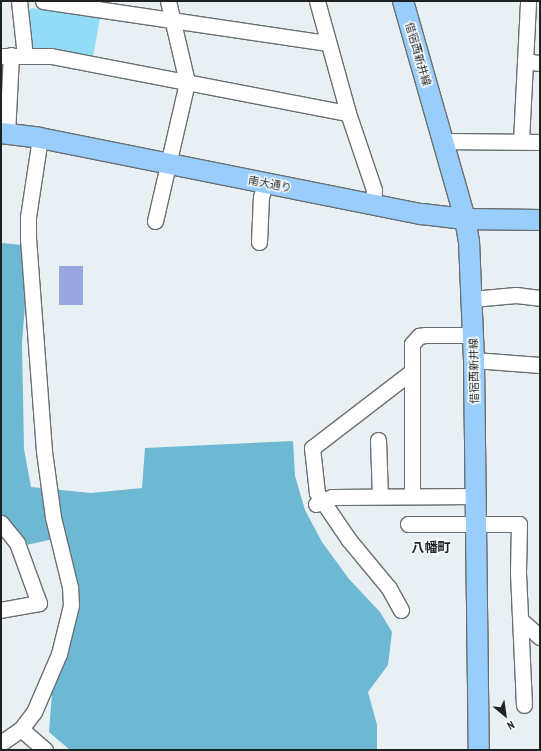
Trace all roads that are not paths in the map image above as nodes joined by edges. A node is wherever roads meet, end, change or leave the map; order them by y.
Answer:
1 (19, 1) edge
2 (43, 1) edge
3 (168, 1) edge
4 (317, 1) edge
5 (403, 1) edge
6 (528, 1) edge
7 (92, 4) edge
8 (173, 21) junction
9 (328, 44) junction
10 (12, 56) edge
11 (525, 61) junction
12 (540, 63) edge
13 (187, 82) junction
14 (348, 113) junction
15 (4, 134) edge
16 (40, 138) junction
17 (443, 141) junction
18 (520, 141) junction
19 (540, 142) edge
20 (168, 164) junction
21 (265, 184) junction
22 (373, 204) junction
23 (465, 219) junction
24 (540, 220) edge
25 (155, 221) dead end
26 (259, 242) dead end
27 (540, 298) edge
28 (472, 299) junction
29 (473, 336) junction
30 (474, 360) junction
31 (540, 365) edge
32 (411, 372) junction
33 (378, 440) dead end
34 (380, 496) junction
35 (412, 496) junction
36 (476, 496) junction
37 (319, 502) junction
38 (1, 523) edge
39 (408, 524) dead end
40 (477, 524) junction
41 (1, 610) edge
42 (401, 610) dead end
43 (522, 621) junction
44 (540, 637) edge
45 (524, 705) dead end
46 (21, 729) junction
47 (1, 743) edge
48 (46, 750) edge
49 (479, 750) edge

1 - 10 street
2 - 7 street
3 - 8 street
4 - 9 street
5 - 17 main road, 借宿西新井線
6 - 11 street
7 - 8 street
8 - 9 street
8 - 13 street
9 - 14 street
10 - 13 street
10 - 15 street
11 - 12 street
11 - 18 street
13 - 14 street
13 - 20 street
14 - 22 street
15 - 16 main road, 南大通り
16 - 20 main road, 南大通り
16 - 46 street
17 - 18 street
17 - 23 main road, 借宿西新井線
18 - 19 street
20 - 21 main road, 南大通り
20 - 25 street
21 - 22 main road, 南大通り
21 - 26 street
22 - 23 main road, 南大通り
23 - 24 main road, 南大通り
23 - 28 main road, 借宿西新井線
27 - 28 street
28 - 29 main road, 借宿西新井線
29 - 30 main road, 借宿西新井線
29 - 32 street
30 - 31 street
30 - 36 main road, 借宿西新井線
32 - 35 street
32 - 37 street
33 - 34 street
34 - 35 street
34 - 37 street
35 - 36 street
36 - 40 main road, 借宿西新井線
37 - 42 street
38 - 41 street
39 - 40 street
40 - 43 street
40 - 49 main road, 借宿西新井線
43 - 44 street
43 - 45 street
46 - 47 street
46 - 48 street

